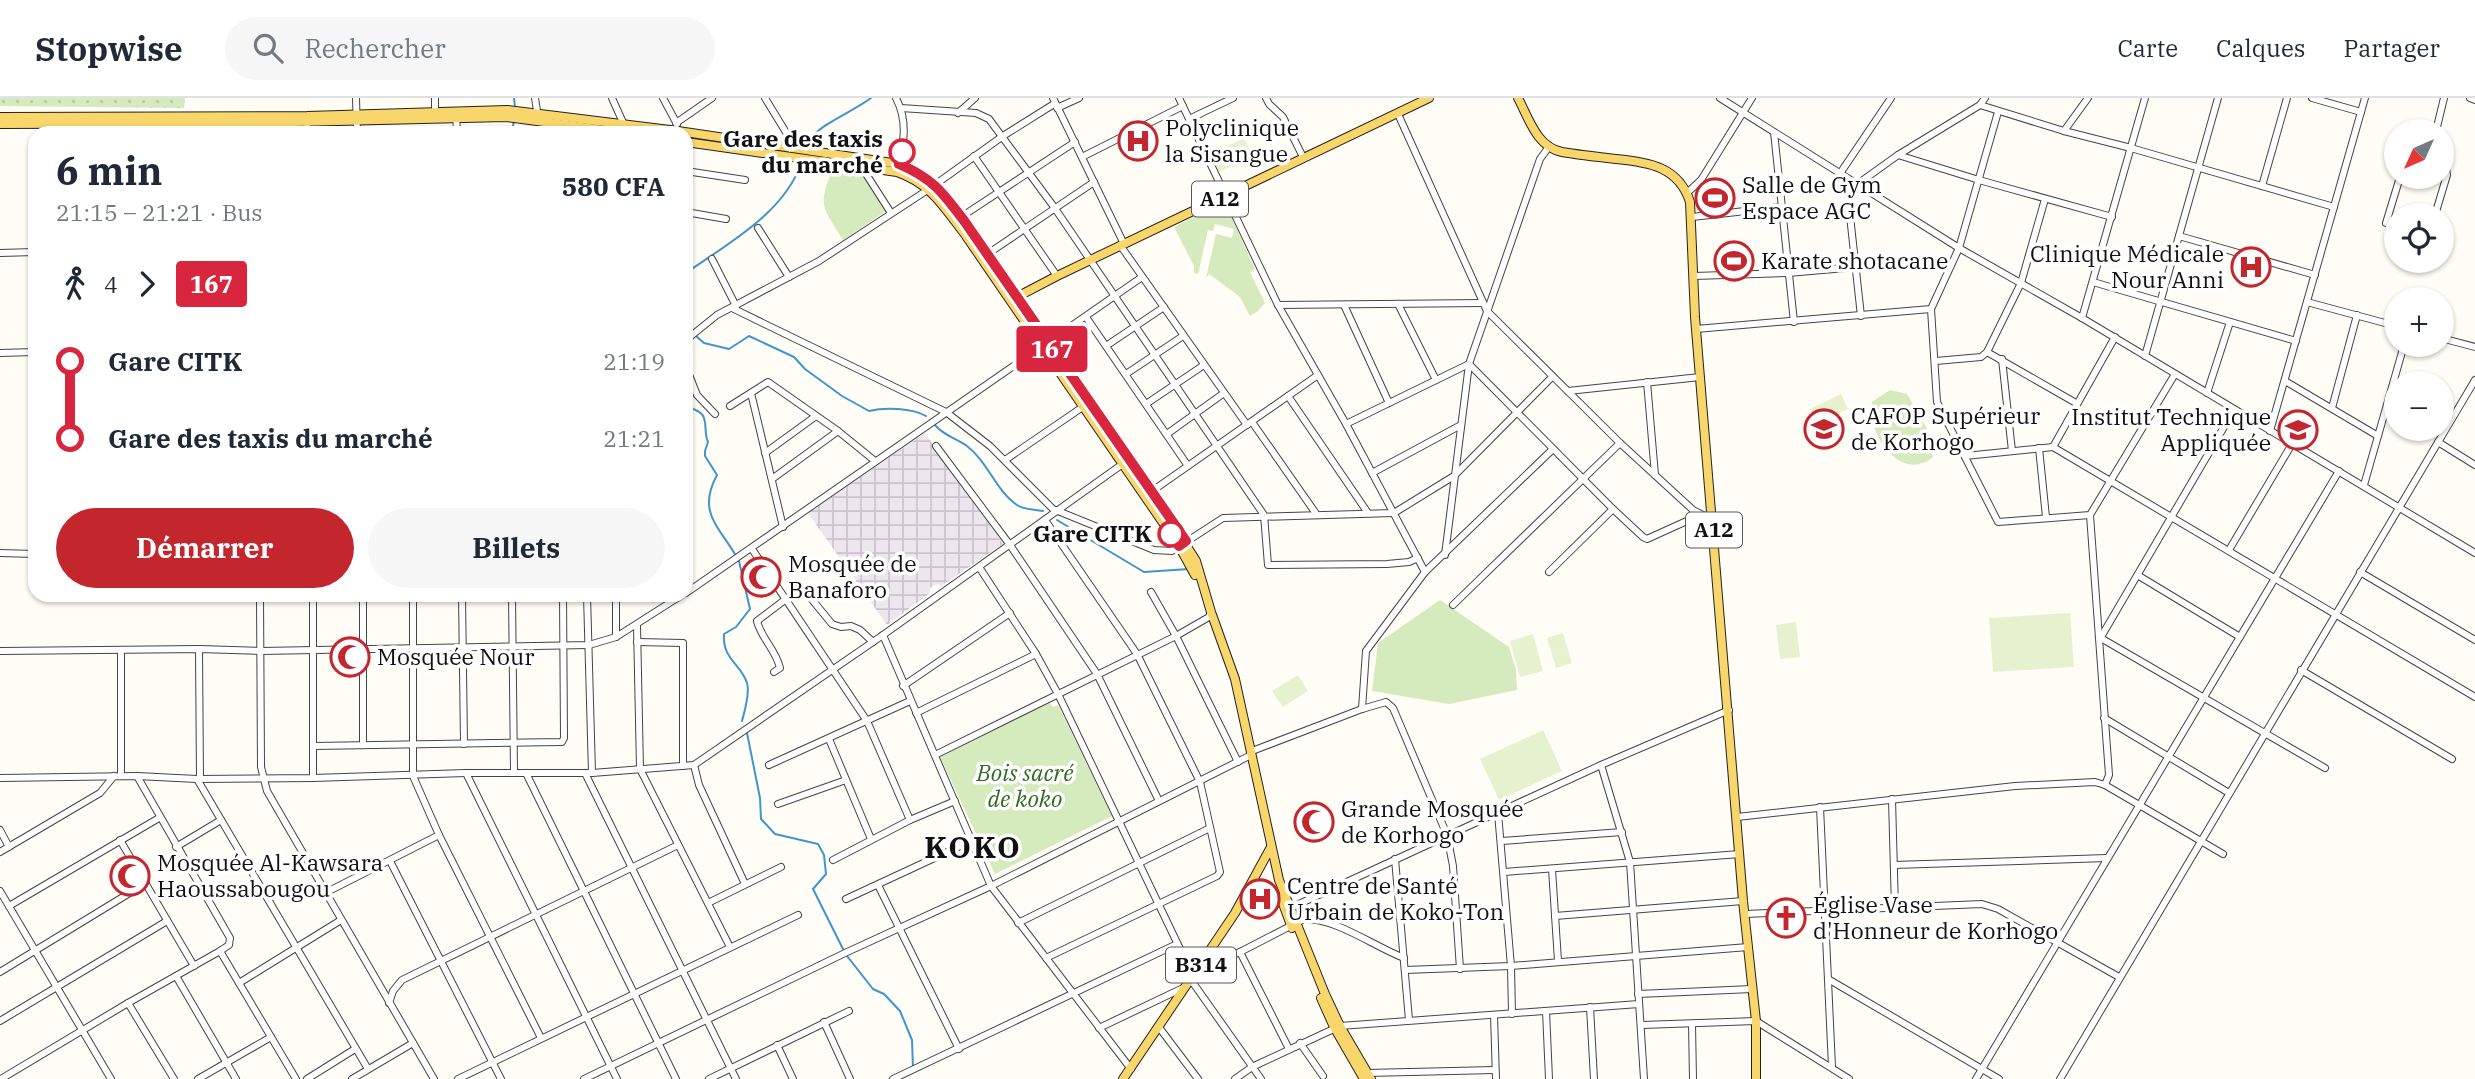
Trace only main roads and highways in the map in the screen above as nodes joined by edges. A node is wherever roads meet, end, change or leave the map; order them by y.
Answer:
1 (1429, 98) edge
2 (1520, 99) edge
3 (456, 115) junction
4 (0, 117) edge
5 (357, 118) junction
6 (0, 124) edge
7 (46, 124) edge
8 (599, 126) edge
9 (693, 132) edge
10 (693, 143) edge
11 (791, 153) junction
12 (1014, 299) junction
13 (1182, 543) junction
14 (1197, 571) junction
15 (1269, 850) junction
16 (1127, 1075) edge
17 (1366, 1078) edge
18 (1756, 1079) edge

1 - 12 main road, A12
2 - 18 main road, A12
3 - 5 main road
3 - 5 main road
3 - 8 main road
4 - 7 main road
5 - 7 main road
6 - 7 main road
9 - 11 main road
10 - 11 main road
11 - 12 main road
12 - 13 main road
13 - 14 main road
13 - 14 main road
14 - 15 main road
15 - 16 main road, B314
15 - 17 main road

